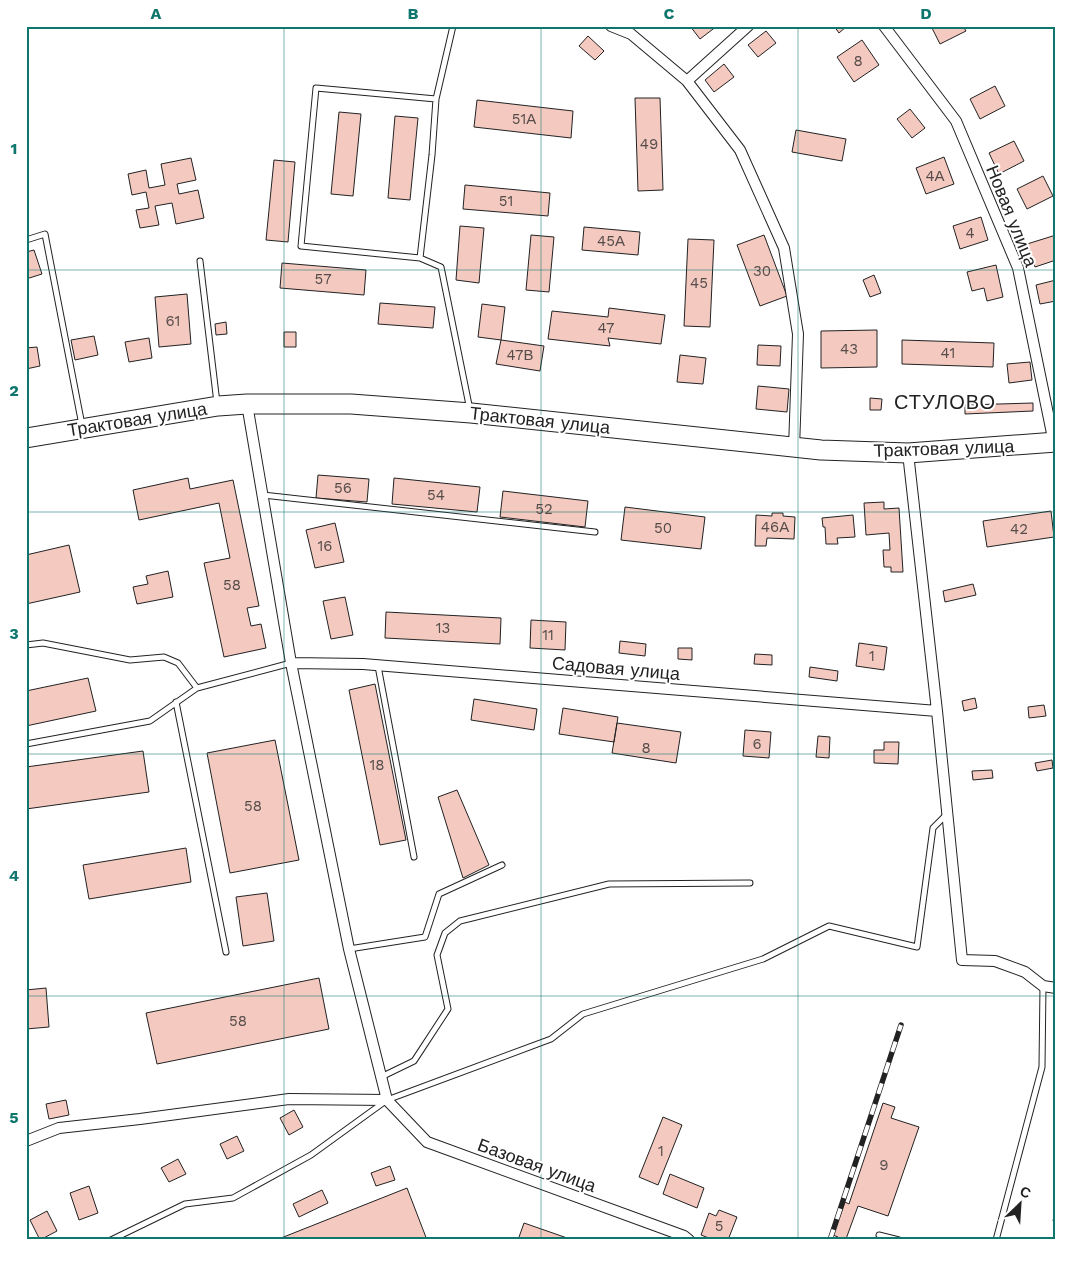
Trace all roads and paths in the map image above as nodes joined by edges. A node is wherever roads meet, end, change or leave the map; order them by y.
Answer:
1 (452, 26) edge
2 (611, 26) edge
3 (748, 26) edge
4 (884, 26) edge
5 (629, 30) edge
6 (687, 81) junction
7 (436, 99) junction
8 (26, 240) edge
9 (420, 258) junction
10 (200, 261) dead end
11 (247, 404) junction
12 (218, 406) junction
13 (471, 413) junction
14 (82, 428) junction
15 (26, 438) edge
16 (1055, 442) edge
17 (794, 448) junction
18 (908, 453) junction
19 (263, 495) junction
20 (595, 532) dead end
21 (26, 645) edge
22 (291, 663) junction
23 (378, 665) junction
24 (197, 688) junction
25 (176, 702) junction
26 (937, 711) junction
27 (26, 744) edge
28 (947, 814) junction
29 (414, 857) dead end
30 (502, 865) dead end
31 (750, 883) dead end
32 (349, 949) junction
33 (226, 952) dead end
34 (1043, 986) junction
35 (1056, 988) edge
36 (381, 1077) junction
37 (387, 1100) junction
38 (26, 1141) edge
39 (879, 1235) dead end
40 (111, 1240) edge
41 (689, 1240) edge
42 (899, 1240) edge
43 (996, 1240) edge

1 - 7 lane
2 - 5 street
3 - 6 street
4 - 16 street, Новая улица
5 - 6 street
6 - 17 street
7 - 9 lane
7 - 9 lane
8 - 14 lane
9 - 13 lane
10 - 12 lane
11 - 12 highway, Трактовая улица
11 - 13 highway, Трактовая улица
11 - 19 street
12 - 14 highway, Трактовая улица
13 - 17 highway, Трактовая улица
14 - 15 highway, Трактовая улица
16 - 18 highway, Трактовая улица
17 - 18 highway, Трактовая улица
18 - 26 street
19 - 20 lane
19 - 22 street
21 - 24 lane
22 - 23 street, Садовая улица
22 - 24 lane
22 - 32 street
23 - 26 street, Садовая улица
23 - 29 lane
24 - 25 lane
25 - 27 lane
25 - 33 lane
26 - 28 street
28 - 34 street
28 - 37 lane
30 - 32 lane
31 - 36 lane
32 - 36 street
34 - 35 street
34 - 43 lane
36 - 37 street
37 - 38 street
37 - 40 lane
37 - 41 street, Базовая улица
39 - 42 lane

